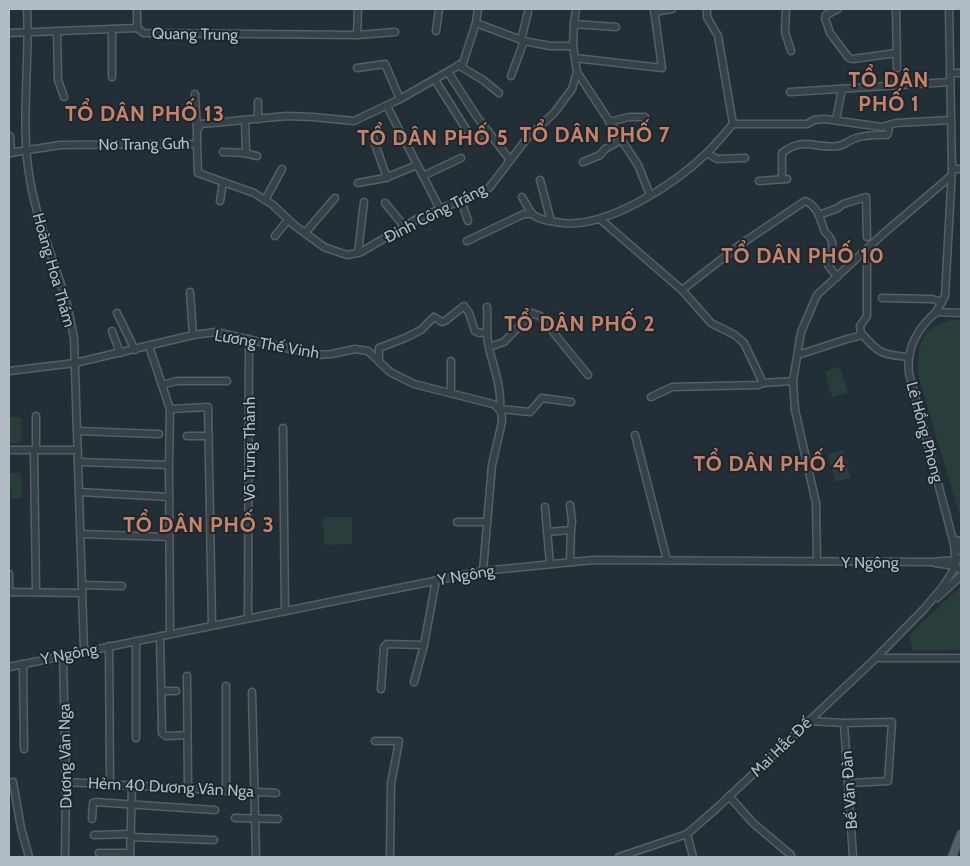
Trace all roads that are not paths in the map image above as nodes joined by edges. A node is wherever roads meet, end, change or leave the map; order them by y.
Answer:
1 (27, 9) edge
2 (137, 9) edge
3 (358, 9) edge
4 (439, 9) edge
5 (478, 9) edge
6 (576, 9) edge
7 (672, 9) edge
8 (707, 9) edge
9 (786, 9) edge
10 (838, 9) edge
11 (896, 9) edge
12 (949, 9) edge
13 (654, 10) edge
14 (528, 12) dead end
15 (476, 23) junction
16 (574, 24) junction
17 (616, 27) dead end
18 (137, 28) junction
19 (112, 29) junction
20 (57, 31) junction
21 (436, 31) dead end
22 (9, 32) edge
23 (28, 32) junction
24 (395, 32) dead end
25 (357, 35) junction
26 (522, 41) junction
27 (573, 46) junction
28 (791, 51) dead end
29 (896, 52) junction
30 (575, 58) junction
31 (458, 65) junction
32 (358, 68) dead end
33 (897, 68) dead end
34 (448, 72) junction
35 (577, 72) junction
36 (950, 72) junction
37 (961, 72) edge
38 (511, 76) dead end
39 (112, 77) dead end
40 (435, 80) junction
41 (950, 82) junction
42 (842, 89) junction
43 (790, 92) dead end
44 (499, 93) dead end
45 (195, 94) dead end
46 (64, 97) dead end
47 (400, 99) junction
48 (258, 102) dead end
49 (387, 106) junction
50 (645, 116) dead end
51 (258, 119) junction
52 (245, 120) junction
53 (836, 120) junction
54 (951, 120) junction
55 (609, 122) junction
56 (733, 124) junction
57 (889, 125) junction
58 (197, 130) junction
59 (488, 131) junction
60 (10, 136) edge
61 (373, 138) dead end
62 (621, 140) junction
63 (197, 144) junction
64 (26, 150) junction
65 (223, 152) dead end
66 (707, 152) junction
67 (10, 153) edge
68 (246, 153) junction
69 (257, 156) dead end
70 (461, 158) dead end
71 (745, 158) dead end
72 (510, 160) junction
73 (584, 162) dead end
74 (417, 165) junction
75 (282, 169) dead end
76 (961, 169) edge
77 (951, 173) junction
78 (423, 176) junction
79 (387, 178) junction
80 (540, 180) dead end
81 (223, 182) junction
82 (759, 182) dead end
83 (358, 183) dead end
84 (650, 195) junction
85 (522, 197) dead end
86 (335, 198) dead end
87 (265, 200) junction
88 (461, 200) junction
89 (220, 201) dead end
90 (364, 202) dead end
91 (385, 203) dead end
92 (440, 209) junction
93 (532, 214) junction
94 (819, 215) junction
95 (288, 220) junction
96 (600, 220) junction
97 (468, 221) dead end
98 (551, 221) junction
99 (405, 227) junction
100 (305, 233) junction
101 (275, 236) dead end
102 (867, 237) dead end
103 (467, 241) dead end
104 (867, 249) junction
105 (358, 253) junction
106 (837, 277) junction
107 (682, 290) junction
108 (190, 292) dead end
109 (882, 298) dead end
110 (942, 302) junction
111 (487, 307) dead end
112 (936, 312) junction
113 (117, 313) dead end
114 (961, 313) edge
115 (112, 331) dead end
116 (486, 332) junction
117 (861, 334) dead end
118 (193, 335) junction
119 (249, 339) junction
120 (149, 346) junction
121 (489, 347) junction
122 (135, 350) junction
123 (120, 353) junction
124 (798, 355) junction
125 (909, 357) junction
126 (378, 361) junction
127 (451, 362) dead end
128 (75, 363) junction
129 (9, 371) edge
130 (588, 375) dead end
131 (227, 381) dead end
132 (793, 381) junction
133 (763, 383) junction
134 (162, 385) junction
135 (451, 393) junction
136 (651, 397) dead end
137 (571, 402) dead end
138 (500, 408) junction
139 (170, 409) junction
140 (36, 416) dead end
141 (283, 428) dead end
142 (77, 431) junction
143 (159, 434) dead end
144 (635, 435) dead end
145 (187, 436) dead end
146 (209, 436) junction
147 (9, 450) edge
148 (78, 450) junction
149 (35, 451) junction
150 (78, 462) junction
151 (169, 465) junction
152 (79, 492) junction
153 (169, 497) junction
154 (570, 505) dead end
155 (545, 507) dead end
156 (457, 522) dead end
157 (487, 522) junction
158 (570, 530) junction
159 (547, 532) junction
160 (80, 534) junction
161 (169, 537) junction
162 (961, 552) edge
163 (667, 560) junction
164 (816, 561) junction
165 (570, 562) junction
166 (959, 563) edge
167 (550, 564) junction
168 (483, 571) junction
169 (9, 574) edge
170 (961, 576) edge
171 (436, 580) junction
172 (82, 585) junction
173 (122, 586) dead end
174 (9, 592) edge
175 (36, 592) junction
176 (82, 594) junction
177 (925, 608) junction
178 (284, 611) junction
179 (248, 618) junction
180 (212, 625) junction
181 (170, 634) junction
182 (160, 636) junction
183 (136, 641) junction
184 (424, 645) junction
185 (109, 646) junction
186 (84, 651) junction
187 (63, 655) junction
188 (876, 658) junction
189 (961, 658) edge
190 (23, 664) junction
191 (9, 666) edge
192 (187, 676) dead end
193 (414, 682) dead end
194 (226, 686) dead end
195 (381, 689) dead end
196 (161, 691) junction
197 (176, 691) dead end
198 (252, 692) dead end
199 (808, 721) junction
200 (844, 723) junction
201 (187, 735) junction
202 (136, 738) dead end
203 (375, 741) dead end
204 (24, 749) dead end
205 (13, 782) dead end
206 (66, 782) junction
207 (849, 783) junction
208 (110, 784) junction
209 (132, 785) junction
210 (188, 788) junction
211 (226, 791) junction
212 (254, 791) junction
213 (276, 793) dead end
214 (729, 796) junction
215 (131, 805) junction
216 (215, 810) dead end
217 (235, 818) dead end
218 (255, 818) junction
219 (92, 819) dead end
220 (278, 819) dead end
221 (687, 834) junction
222 (961, 834) edge
223 (94, 835) dead end
224 (131, 836) junction
225 (214, 840) dead end
226 (957, 845) junction
227 (99, 853) dead end
228 (130, 855) edge
229 (29, 857) edge
230 (65, 857) edge
231 (256, 857) edge
232 (390, 857) edge
233 (619, 857) edge
234 (693, 857) edge
235 (791, 857) edge
236 (853, 857) edge
237 (952, 857) edge
238 (956, 857) edge

1 - 23 street, Hoàng Hoa Thám
2 - 18 street
3 - 25 street
4 - 21 street
5 - 15 street, Nơ Trang Gưh
6 - 16 street
7 - 13 street
8 - 56 street
9 - 28 street
10 - 29 street
11 - 29 street
12 - 36 street, Lê Hồng Phong
13 - 30 street
14 - 26 street
15 - 26 street
15 - 31 street, Nơ Trang Gưh
16 - 17 street
16 - 27 street
18 - 19 street, Quang Trung
18 - 25 street, Quang Trung
19 - 20 street, Quang Trung
19 - 39 street
20 - 23 street, Quang Trung
20 - 46 street
22 - 23 street, Quang Trung
23 - 64 street, Hoàng Hoa Thám
24 - 25 street, Quang Trung
26 - 27 street
26 - 38 street
27 - 30 street
29 - 33 street
30 - 35 street
31 - 34 street, Nơ Trang Gưh
31 - 44 street
32 - 47 street
34 - 40 street, Nơ Trang Gưh
34 - 59 street
35 - 55 street
35 - 72 street, Đinh Công Tráng
36 - 37 street
36 - 41 street, Lê Hồng Phong
40 - 47 street, Nơ Trang Gưh
40 - 59 street
41 - 42 street
41 - 54 street, Lê Hồng Phong
42 - 43 street
42 - 53 street
45 - 58 street
47 - 49 street, Nơ Trang Gưh
48 - 51 street
49 - 51 street, Nơ Trang Gưh
49 - 74 street
50 - 55 street
51 - 52 street, Nơ Trang Gưh
52 - 58 street, Nơ Trang Gưh
52 - 68 street
53 - 56 street
53 - 57 street
54 - 57 street
54 - 77 street, Lê Hồng Phong
55 - 62 street
56 - 66 street
57 - 82 street
58 - 63 street, Nơ Trang Gưh
59 - 72 street
60 - 67 street
61 - 79 street
62 - 73 street
62 - 84 street
63 - 64 street, Nơ Trang Gưh
63 - 81 street
64 - 67 street, Nơ Trang Gưh
64 - 128 street, Hoàng Hoa Thám
65 - 68 street
66 - 71 street
66 - 84 street
68 - 69 street
70 - 78 street
72 - 88 street, Đinh Công Tráng
74 - 78 street
74 - 79 street
75 - 87 street
76 - 77 street
77 - 104 street
77 - 110 street, Lê Hồng Phong
78 - 92 street
79 - 83 street
80 - 98 street
81 - 87 street
81 - 89 street
84 - 96 street
85 - 93 street
86 - 100 street
87 - 95 street
88 - 92 street, Đinh Công Tráng
88 - 97 street
90 - 105 street
91 - 99 street
92 - 99 street, Đinh Công Tráng
93 - 98 street
93 - 103 street
94 - 102 street
94 - 106 street
94 - 107 street
95 - 100 street
95 - 101 street
96 - 98 street
96 - 107 street
99 - 105 street, Đinh Công Tráng
100 - 105 street
104 - 106 street
104 - 117 street
106 - 124 street
107 - 133 street
108 - 118 street
109 - 110 street
110 - 112 street, Lê Hồng Phong
111 - 116 street
112 - 114 street
112 - 125 street, Lê Hồng Phong
112 - 162 street, Lê Hồng Phong
113 - 122 street
115 - 123 street
116 - 121 street
116 - 126 street
118 - 119 street, Lương Thế Vinh
118 - 120 street, Lương Thế Vinh
119 - 126 street, Lương Thế Vinh
119 - 179 street, Võ Trung Thành
120 - 122 street, Lương Thế Vinh
120 - 134 street
121 - 130 street
121 - 138 street
122 - 123 street, Lương Thế Vinh
123 - 128 street, Lương Thế Vinh
124 - 125 street
124 - 132 street
125 - 166 street, Lê Hồng Phong
126 - 135 street, Lương Thế Vinh
127 - 135 street
128 - 129 street, Lương Thế Vinh
128 - 142 street, Hoàng Hoa Thám
131 - 134 street
132 - 133 street
132 - 164 street
133 - 136 street
134 - 139 street
135 - 138 street, Lương Thế Vinh
137 - 138 street, Lương Thế Vinh
138 - 157 street
139 - 146 street
139 - 151 street
140 - 149 street
141 - 178 street
142 - 143 street
142 - 148 street, Hoàng Hoa Thám
144 - 163 street
145 - 146 street
146 - 180 street
147 - 149 street
148 - 149 street
148 - 150 street, Hoàng Hoa Thám
149 - 175 street
150 - 151 street
150 - 152 street, Hoàng Hoa Thám
151 - 153 street
152 - 153 street
152 - 160 street, Hoàng Hoa Thám
153 - 161 street
154 - 158 street
155 - 159 street
156 - 157 street
157 - 168 street
158 - 159 street
158 - 165 street
159 - 167 street
160 - 161 street
160 - 172 street, Hoàng Hoa Thám
161 - 181 street
163 - 164 street, Y Ngông
163 - 165 street, Y Ngông
164 - 166 street, Y Ngông
165 - 167 street, Y Ngông
166 - 177 street, Mai Hắc Đế
167 - 168 street, Y Ngông
168 - 171 street, Y Ngông
169 - 174 street
170 - 177 street, Mai Hắc Đế
171 - 178 street, Y Ngông
171 - 184 street
172 - 173 street
172 - 176 street, Hoàng Hoa Thám
174 - 175 street
175 - 176 street
176 - 186 street, Hoàng Hoa Thám
177 - 188 street, Mai Hắc Đế
178 - 179 street, Y Ngông
179 - 180 street, Y Ngông
180 - 181 street, Y Ngông
181 - 182 street, Y Ngông
182 - 183 street, Y Ngông
182 - 196 street
183 - 185 street, Y Ngông
183 - 202 street
184 - 193 street
184 - 195 street
185 - 186 street, Y Ngông
185 - 208 street
186 - 187 street, Y Ngông
187 - 190 street, Y Ngông
187 - 206 street, Dương Vân Nga
188 - 189 street
188 - 199 street, Mai Hắc Đế
190 - 191 street, Y Ngông
190 - 204 street
192 - 201 street
194 - 211 street
196 - 197 street
196 - 201 street
198 - 212 street
199 - 200 street
199 - 214 street, Mai Hắc Đế
200 - 207 street, Bế Văn Đàn
200 - 207 street
201 - 210 street
203 - 232 street
205 - 229 street
206 - 208 street, Hẻm 40 Dương Vân Nga
206 - 230 street, Dương Vân Nga
207 - 236 street, Bế Văn Đàn
208 - 209 street, Hẻm 40 Dương Vân Nga
209 - 210 street, Hẻm 40 Dương Vân Nga
209 - 215 street
210 - 211 street, Hẻm 40 Dương Vân Nga
211 - 212 street, Hẻm 40 Dương Vân Nga
212 - 213 street, Hẻm 40 Dương Vân Nga
212 - 218 street
214 - 221 street, Mai Hắc Đế
214 - 235 street
215 - 216 street
215 - 219 street
215 - 224 street
217 - 218 street
218 - 220 street
218 - 231 street
221 - 233 street, Mai Hắc Đế
221 - 234 street
222 - 226 main road
223 - 224 street
224 - 225 street
224 - 228 street
226 - 237 main road
226 - 238 main road
227 - 228 street

